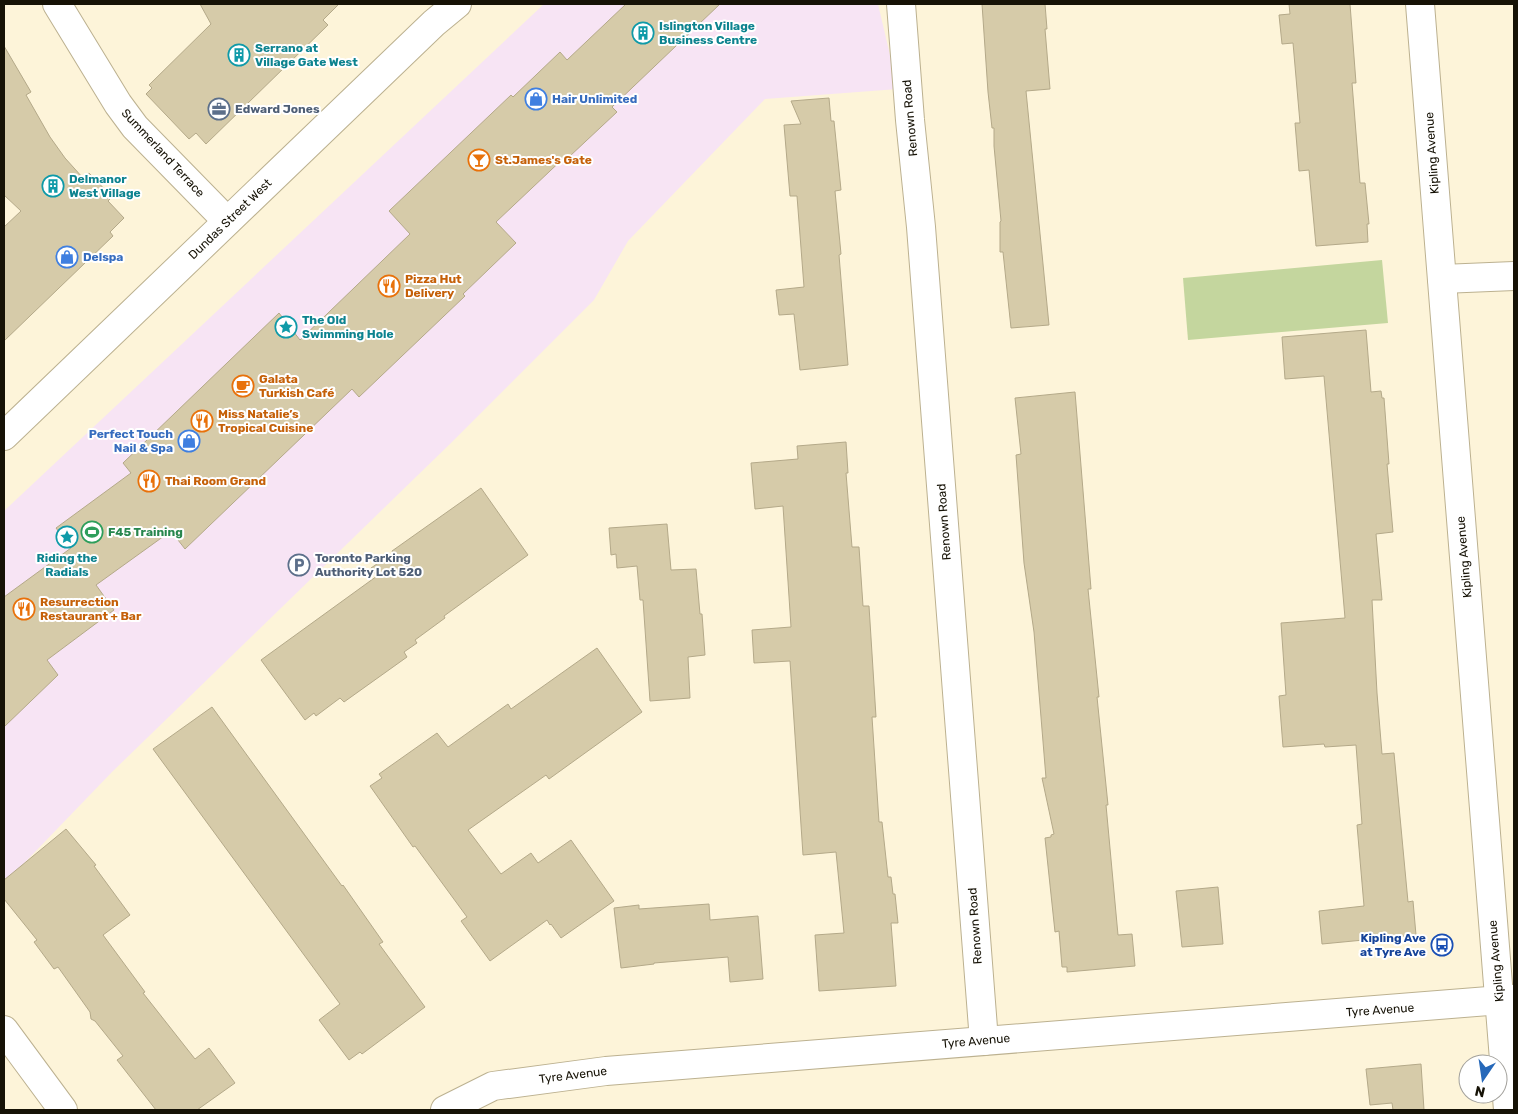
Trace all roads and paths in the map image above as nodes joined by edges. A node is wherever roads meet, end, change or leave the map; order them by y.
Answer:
1 (57, 4) edge
2 (457, 4) edge
3 (900, 4) edge
4 (1420, 4) edge
5 (227, 221) junction
6 (1514, 276) edge
7 (1442, 279) junction
8 (4, 436) edge
9 (1507, 1000) edge
10 (4, 1030) edge
11 (984, 1041) junction
12 (63, 1110) edge
13 (445, 1110) edge
14 (1508, 1110) edge

1 - 5 street, Summerland Terrace
2 - 5 street, Dundas Street West
3 - 11 street, Renown Road
4 - 7 street, Kipling Avenue
5 - 8 street, Dundas Street West
6 - 7 street
7 - 9 street, Kipling Avenue
9 - 11 street, Tyre Avenue
9 - 14 street, Kipling Avenue
10 - 12 street
11 - 13 street, Tyre Avenue

